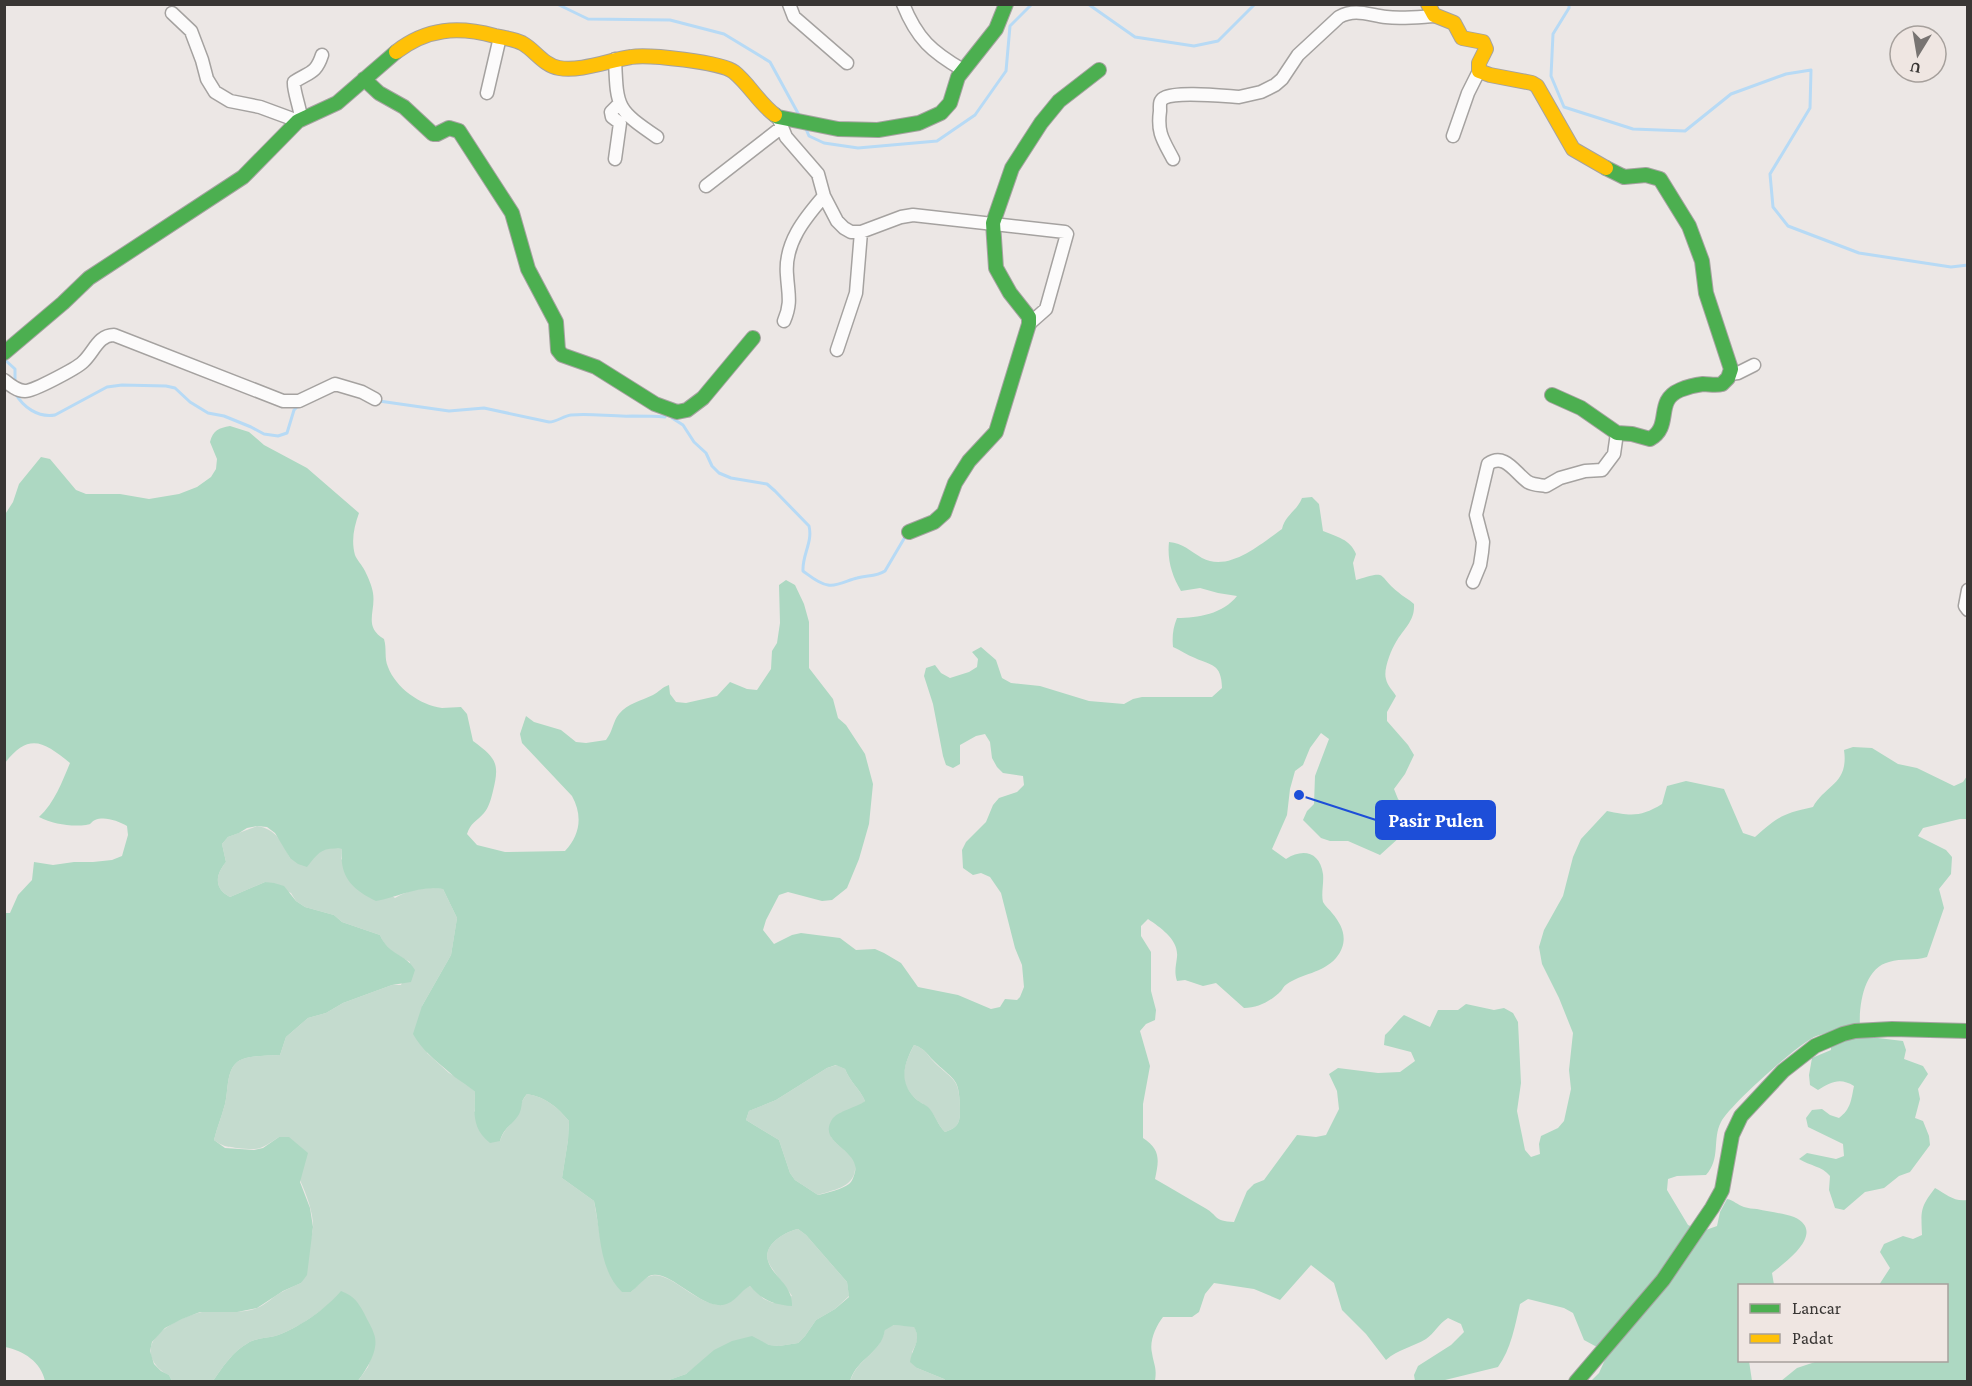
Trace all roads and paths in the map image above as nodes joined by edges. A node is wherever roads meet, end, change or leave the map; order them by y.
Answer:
1 (789, 4) edge
2 (903, 4) edge
3 (1006, 4) edge
4 (1431, 10) edge
5 (172, 13) dead end
6 (500, 37) junction
7 (322, 55) dead end
8 (615, 59) junction
9 (847, 63) dead end
10 (963, 70) junction
11 (1099, 70) dead end
12 (1479, 71) junction
13 (364, 79) junction
14 (487, 93) dead end
15 (619, 104) junction
16 (300, 120) junction
17 (782, 121) junction
18 (1453, 136) dead end
19 (657, 137) dead end
20 (615, 159) dead end
21 (1173, 159) dead end
22 (706, 186) dead end
23 (824, 196) junction
24 (993, 224) junction
25 (861, 232) junction
26 (784, 321) dead end
27 (1029, 324) junction
28 (753, 338) dead end
29 (837, 350) dead end
30 (4, 352) edge
31 (1754, 365) dead end
32 (1730, 374) junction
33 (4, 380) edge
34 (1552, 394) dead end
35 (375, 399) dead end
36 (1617, 433) junction
37 (909, 532) dead end
38 (1473, 582) dead end
39 (1968, 590) edge
40 (1968, 610) edge
41 (1968, 1031) edge
42 (1576, 1382) edge

1 - 9 street
2 - 10 street
3 - 10 street
4 - 12 street
4 - 21 street
5 - 16 street
6 - 8 street
6 - 13 street
6 - 14 street
7 - 16 street
8 - 15 street
8 - 17 street
10 - 17 street
11 - 24 street
12 - 18 street
12 - 32 street
13 - 16 street
13 - 28 street
15 - 19 street
15 - 20 street
16 - 30 street
17 - 22 street
17 - 23 street
23 - 25 street
23 - 26 street
24 - 25 street
24 - 27 street
24 - 27 street
25 - 29 street
27 - 37 street
31 - 32 street
32 - 36 street
33 - 35 street
34 - 36 street
36 - 38 street
39 - 40 street
41 - 42 street

